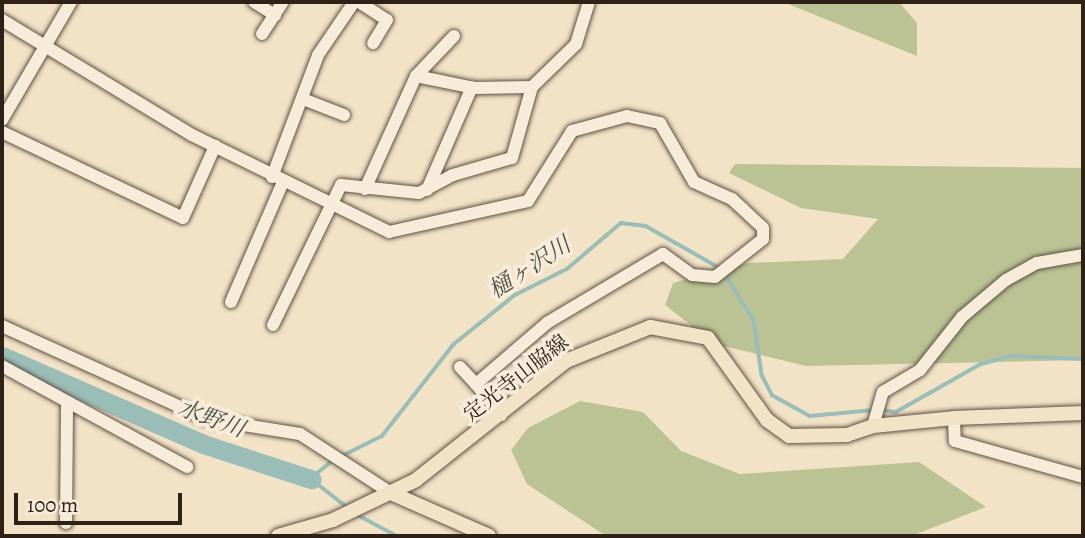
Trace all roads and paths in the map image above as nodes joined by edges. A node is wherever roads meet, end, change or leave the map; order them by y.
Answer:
1 (71, 2) edge
2 (254, 2) edge
3 (283, 2) edge
4 (354, 2) edge
5 (359, 2) edge
6 (589, 2) edge
7 (275, 15) junction
8 (2, 20) edge
9 (262, 33) dead end
10 (454, 36) dead end
11 (373, 43) dead end
12 (44, 45) junction
13 (416, 76) junction
14 (532, 87) junction
15 (472, 88) junction
16 (303, 99) junction
17 (344, 115) dead end
18 (2, 120) edge
19 (2, 132) edge
20 (215, 146) junction
21 (277, 179) junction
22 (365, 189) junction
23 (426, 191) junction
24 (329, 203) junction
25 (1083, 255) edge
26 (231, 302) dead end
27 (273, 325) dead end
28 (2, 326) edge
29 (2, 366) edge
30 (460, 367) dead end
31 (476, 384) junction
32 (67, 405) junction
33 (1083, 413) edge
34 (501, 415) junction
35 (954, 418) junction
36 (873, 421) junction
37 (187, 467) dead end
38 (1083, 477) edge
39 (391, 493) junction
40 (66, 523) dead end
41 (278, 536) edge
42 (489, 536) edge

1 - 12 street
2 - 7 street
3 - 7 street
4 - 16 street
5 - 11 street
6 - 14 street
7 - 9 street
8 - 12 street
10 - 13 street
12 - 18 street
12 - 20 street
13 - 15 street
13 - 22 street
14 - 15 street
14 - 23 street
15 - 23 street
16 - 17 street
16 - 21 street
19 - 20 street
20 - 21 street
21 - 24 street
21 - 26 street
22 - 23 street
22 - 24 street
24 - 27 street
24 - 31 street
25 - 36 street
28 - 39 street
29 - 32 street
30 - 31 street
31 - 34 street
32 - 37 street
32 - 40 street
33 - 35 main road, 定光寺山脇線
34 - 36 main road, 定光寺山脇線
34 - 39 main road, 定光寺山脇線
35 - 36 main road, 定光寺山脇線
35 - 38 street
39 - 41 main road, 定光寺山脇線
39 - 42 main road

